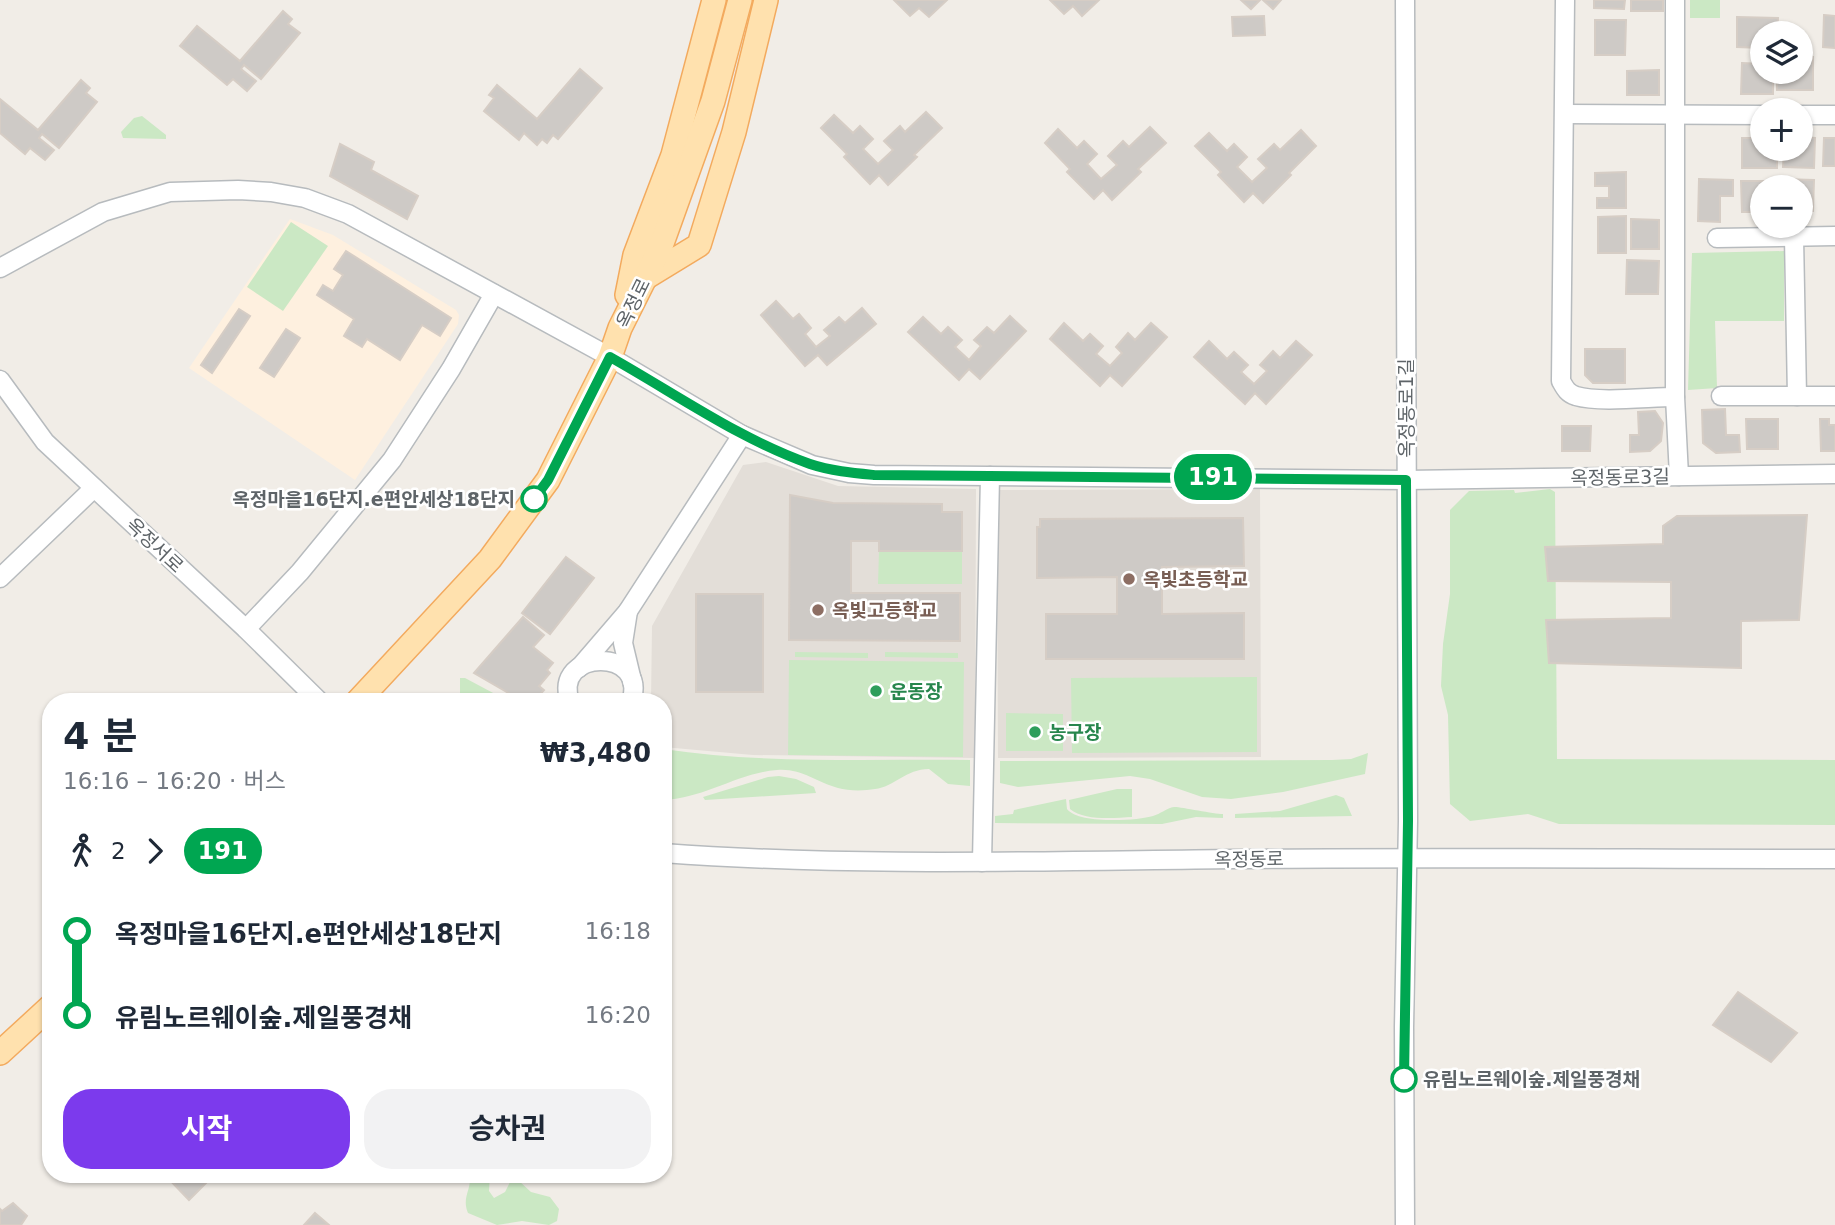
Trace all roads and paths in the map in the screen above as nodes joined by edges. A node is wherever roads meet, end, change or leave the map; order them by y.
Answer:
1 (714, 0) edge
2 (740, 0) edge
3 (766, 0) edge
4 (1405, 0) edge
5 (1565, 0) edge
6 (1675, 0) edge
7 (1565, 114) junction
8 (1675, 115) junction
9 (1750, 115) edge
10 (1813, 115) edge
11 (1835, 116) edge
12 (1835, 236) edge
13 (1813, 237) edge
14 (1717, 238) dead end
15 (1750, 238) edge
16 (1794, 238) edge
17 (0, 268) edge
18 (645, 278) junction
19 (494, 294) junction
20 (620, 328) junction
21 (610, 357) junction
22 (0, 380) edge
23 (1721, 396) dead end
24 (1797, 396) junction
25 (1835, 396) edge
26 (1675, 397) junction
27 (742, 435) junction
28 (1835, 474) edge
29 (990, 475) junction
30 (1679, 476) junction
31 (1406, 480) junction
32 (94, 488) junction
33 (0, 578) edge
34 (628, 611) junction
35 (246, 629) junction
36 (579, 668) junction
37 (311, 693) edge
38 (365, 693) edge
39 (569, 693) edge
40 (632, 693) edge
41 (672, 854) edge
42 (1408, 858) junction
43 (1835, 859) edge
44 (982, 862) junction
45 (42, 1014) edge
46 (0, 1053) edge
47 (1405, 1225) edge

1 - 20 main road
2 - 18 main road, 옥정로
3 - 18 main road
4 - 31 street, 옥정동로1길
5 - 7 street
6 - 8 street
7 - 8 street
7 - 26 street
8 - 9 street
8 - 26 street
10 - 11 street
12 - 13 street
14 - 15 street
16 - 24 street
17 - 19 street, 옥정동로3길
18 - 20 main road, 옥정로
19 - 21 street, 옥정동로3길
19 - 35 street
20 - 21 main road, 옥정로
21 - 27 street, 옥정동로3길
21 - 38 main road, 옥정로
22 - 32 street, 옥정서로
23 - 24 street
24 - 25 street
26 - 30 street
27 - 29 street, 옥정동로3길
27 - 34 street
28 - 30 street, 옥정동로3길
29 - 31 street, 옥정동로3길
29 - 44 street
30 - 31 street, 옥정동로3길
31 - 42 street, 옥정동로1길
32 - 33 street
32 - 35 street, 옥정서로
34 - 36 street
34 - 40 street
35 - 37 street, 옥정서로
36 - 39 street
36 - 40 street
41 - 44 street, 옥정동로
42 - 43 street, 옥정동로
42 - 44 street, 옥정동로
42 - 47 street, 옥정동로1길
45 - 46 main road

